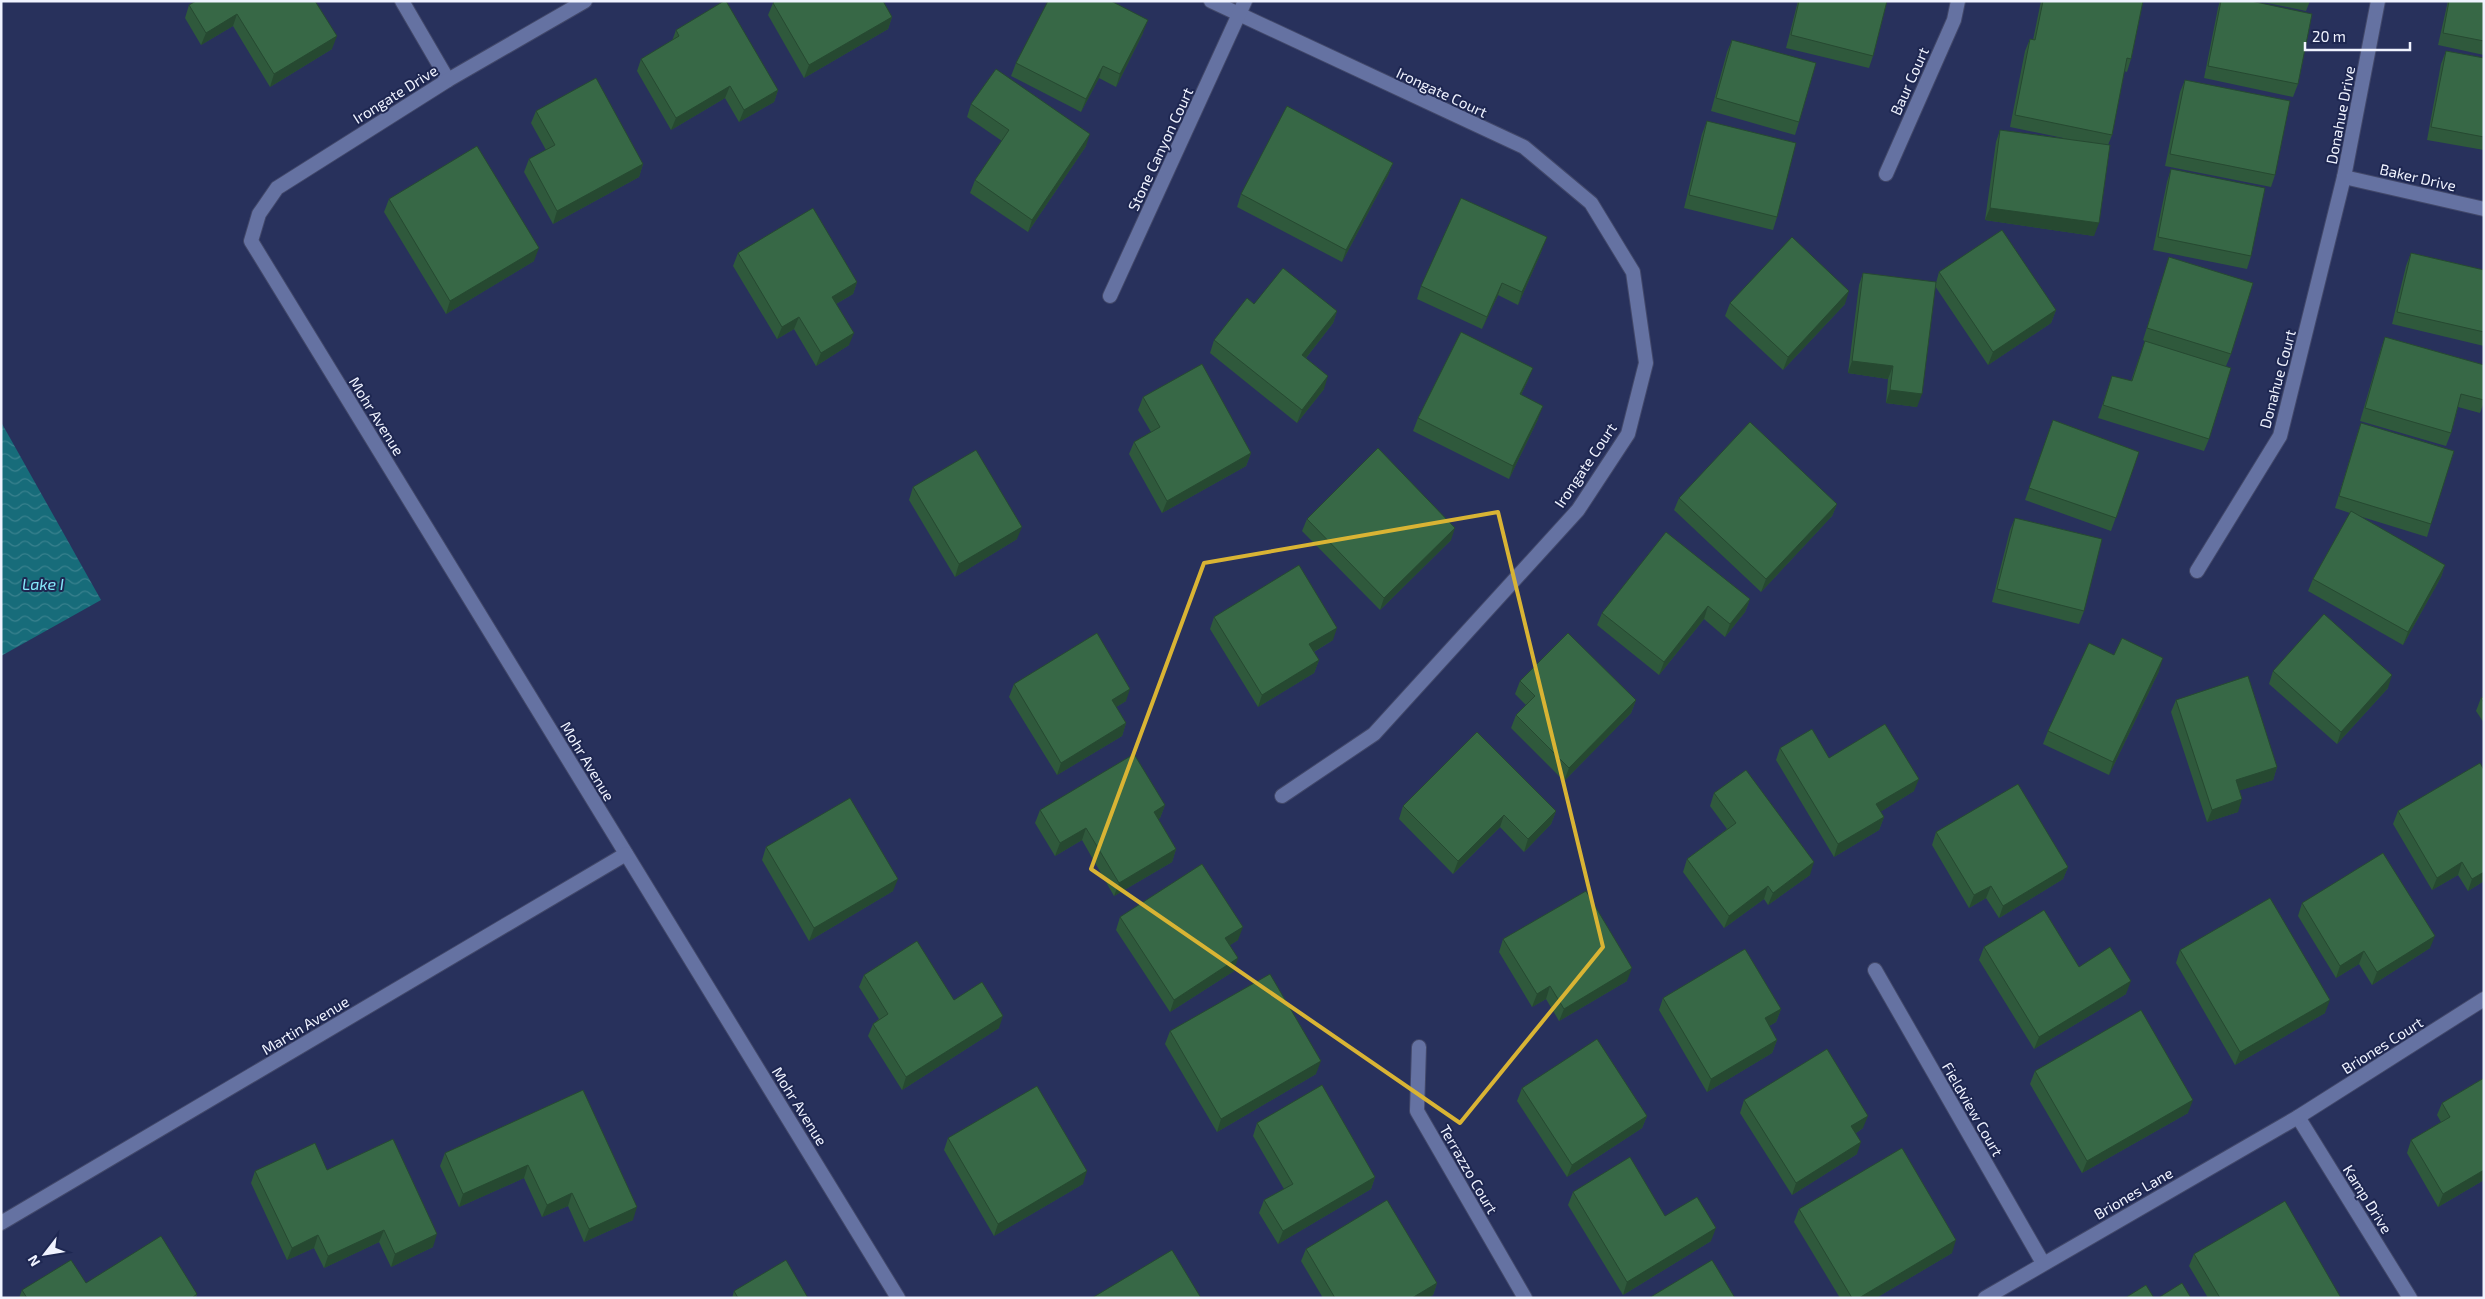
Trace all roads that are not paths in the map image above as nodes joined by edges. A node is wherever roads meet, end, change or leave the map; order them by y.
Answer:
1 (402, 1) edge
2 (585, 1) edge
3 (1211, 1) edge
4 (1245, 1) edge
5 (1958, 1) edge
6 (2378, 1) edge
7 (1240, 16) junction
8 (448, 80) junction
9 (1886, 174) dead end
10 (2344, 177) junction
11 (2484, 209) edge
12 (251, 241) joint
13 (1110, 296) dead end
14 (2197, 571) dead end
15 (1282, 796) dead end
16 (626, 854) junction
17 (1875, 970) dead end
18 (2484, 999) edge
19 (1419, 1047) dead end
20 (2298, 1117) junction
21 (1, 1223) edge
22 (2043, 1263) junction
23 (898, 1298) edge
24 (1525, 1298) edge
25 (1985, 1298) edge
26 (2410, 1298) edge

1 - 8 street
2 - 8 street, Irongate Drive
3 - 7 street
4 - 7 street, Stone Canyon Court
5 - 9 street, Baur Court
6 - 10 street, Donahue Drive
7 - 13 street, Stone Canyon Court
7 - 15 street, Irongate Court
8 - 12 street, Irongate Drive
10 - 11 street, Baker Drive
10 - 14 street, Donahue Court
12 - 16 street, Mohr Avenue
16 - 21 street, Martin Avenue
16 - 23 street, Mohr Avenue
17 - 22 street, Fieldview Court
18 - 20 street, Briones Court
19 - 24 street, Terrazzo Court
20 - 22 street, Briones Lane
20 - 26 street, Kamp Drive
22 - 25 street, Briones Lane

